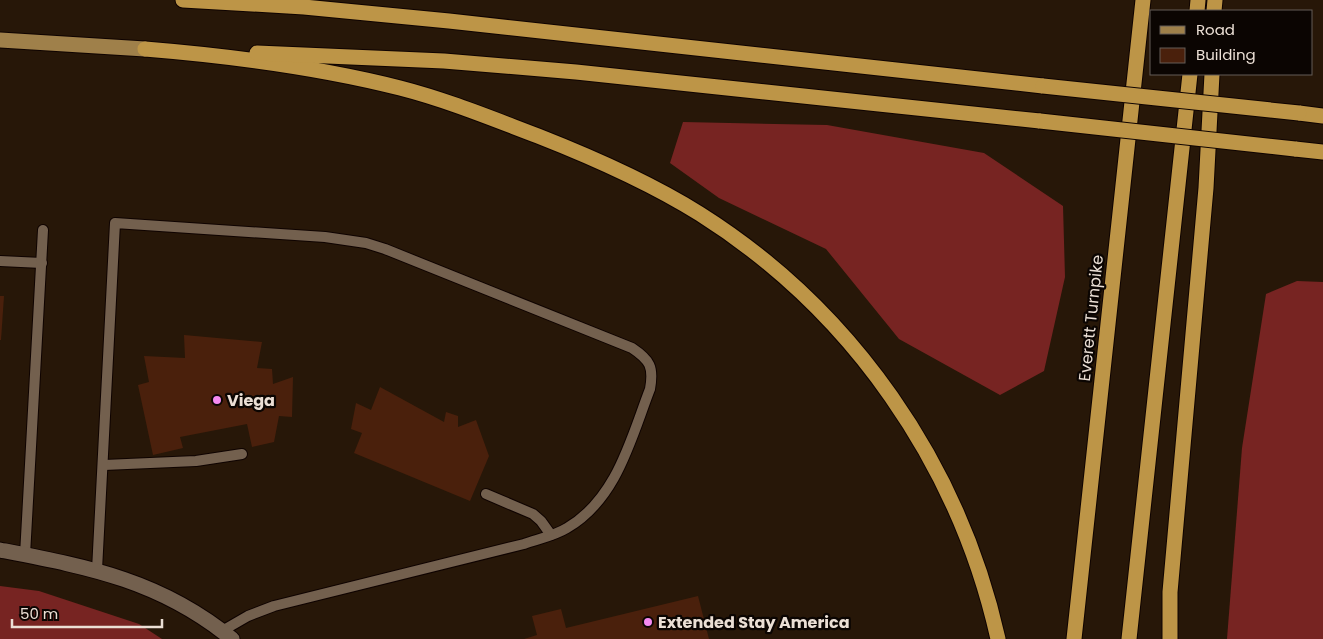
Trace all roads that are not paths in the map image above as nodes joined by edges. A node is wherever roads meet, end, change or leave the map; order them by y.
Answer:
1 (183, 0) edge
2 (1143, 0) edge
3 (0, 40) edge
4 (145, 49) junction
5 (1190, 75) edge
6 (1212, 75) edge
7 (1323, 116) edge
8 (1323, 152) edge
9 (43, 230) dead end
10 (0, 261) edge
11 (42, 263) junction
12 (242, 454) dead end
13 (104, 465) junction
14 (486, 494) dead end
15 (551, 535) junction
16 (0, 550) edge
17 (25, 555) junction
18 (97, 570) junction
19 (227, 635) edge
20 (998, 639) edge
21 (1074, 639) edge
22 (1129, 639) edge
23 (1170, 639) edge

1 - 7 highway, bridge
2 - 21 highway, Everett Turnpike
3 - 4 main road
4 - 8 highway, bridge
4 - 20 highway
5 - 22 highway
6 - 23 highway
9 - 11 lane
10 - 11 lane
11 - 17 lane
12 - 13 lane
13 - 15 lane
13 - 18 lane
14 - 15 lane
15 - 19 lane
16 - 17 street
17 - 18 street
18 - 19 street

